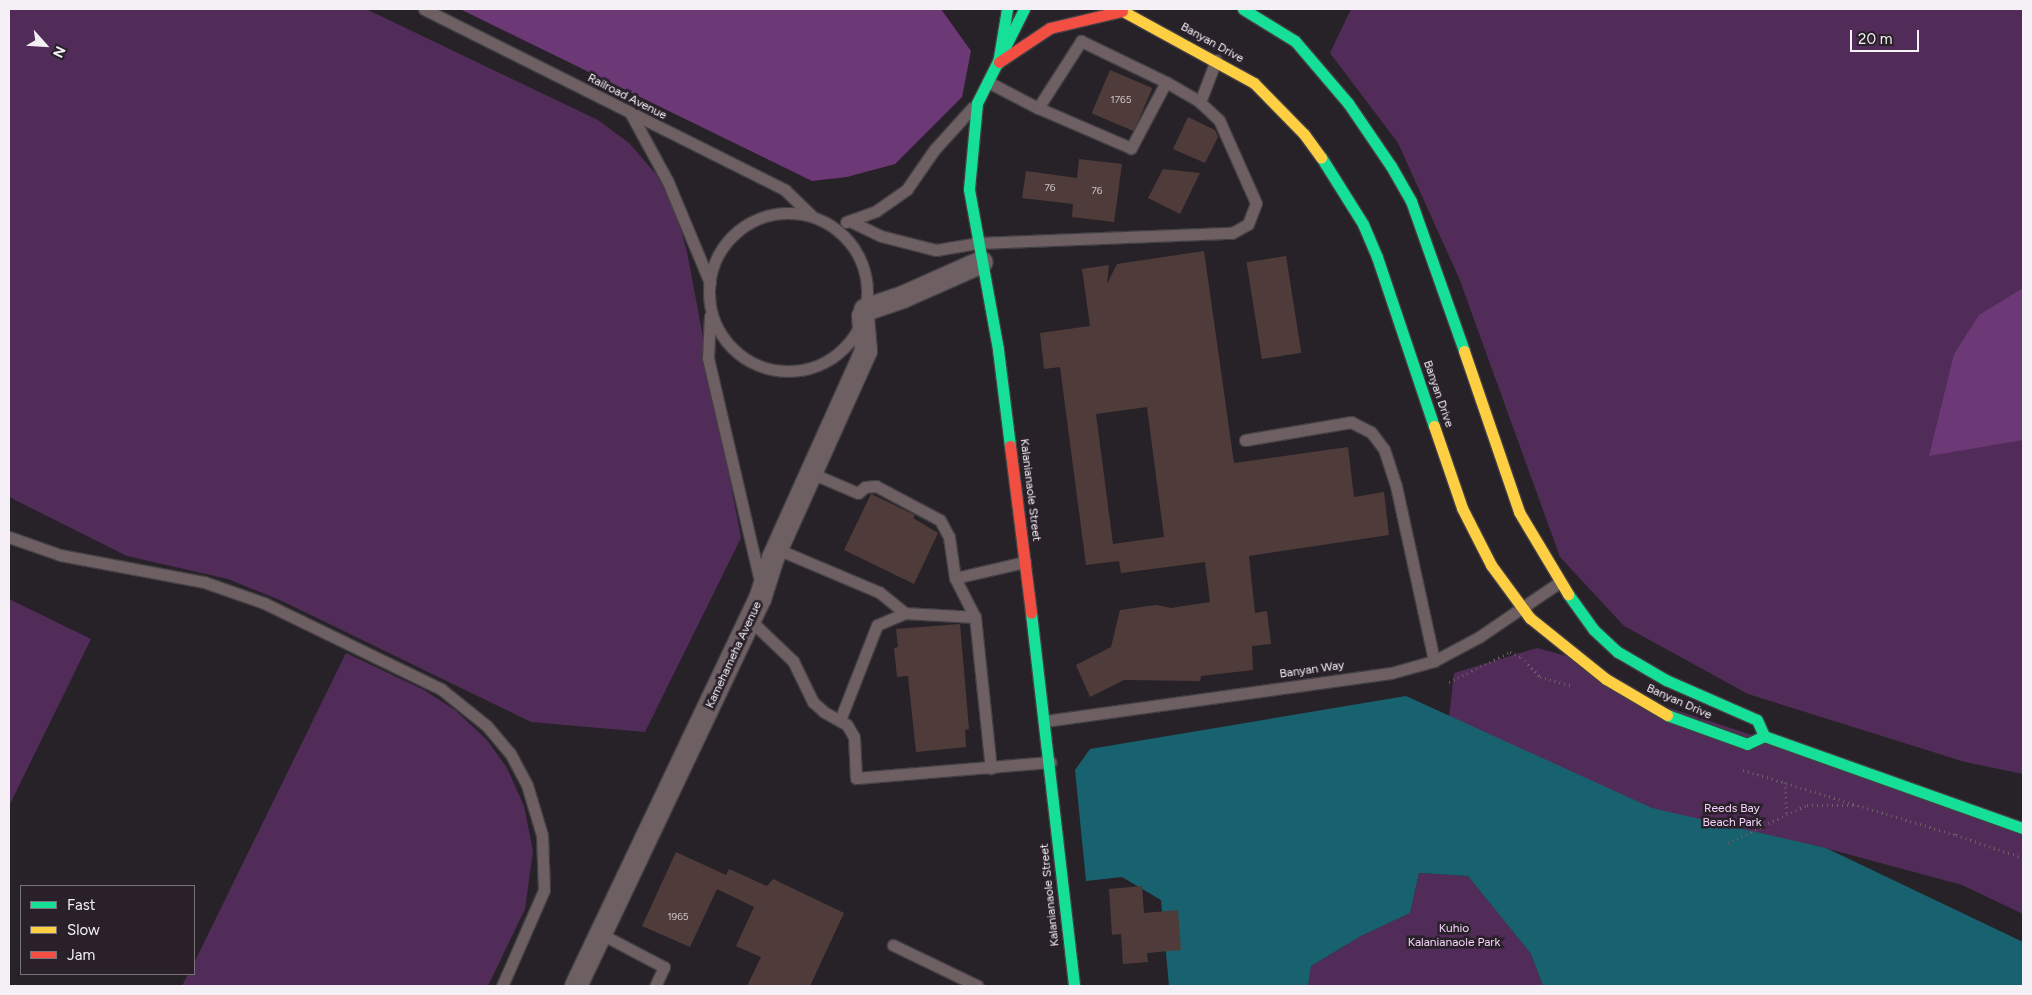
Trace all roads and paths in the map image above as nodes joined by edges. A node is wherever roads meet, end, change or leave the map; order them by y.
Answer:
1 (424, 9) edge
2 (1007, 9) edge
3 (1024, 9) edge
4 (1243, 9) edge
5 (1120, 10) edge
6 (1259, 12) edge
7 (1216, 60) junction
8 (998, 63) junction
9 (988, 82) junction
10 (1166, 82) junction
11 (1200, 102) junction
12 (977, 103) junction
13 (1038, 108) junction
14 (631, 114) junction
15 (812, 216) junction
16 (850, 221) junction
17 (832, 226) junction
18 (980, 253) junction
19 (710, 283) junction
20 (711, 312) junction
21 (864, 313) junction
22 (1245, 440) dead end
23 (811, 473) junction
24 (9, 537) edge
25 (777, 549) junction
26 (1025, 562) junction
27 (955, 578) junction
28 (1560, 582) junction
29 (760, 599) junction
30 (1523, 608) junction
31 (905, 613) junction
32 (975, 617) junction
33 (751, 621) junction
34 (1434, 661) junction
35 (840, 720) junction
36 (1045, 721) junction
37 (1764, 736) junction
38 (1050, 762) junction
39 (991, 768) junction
40 (1785, 782) dead end
41 (1858, 804) dead end
42 (1787, 814) junction
43 (2023, 828) edge
44 (1956, 835) dead end
45 (1728, 843) dead end
46 (2023, 858) edge
47 (603, 935) junction
48 (893, 946) dead end
49 (502, 986) edge
50 (576, 986) edge
51 (655, 986) edge
52 (978, 986) edge
53 (1074, 986) edge

1 - 14 lane, Railroad Avenue
2 - 8 main road
3 - 8 main road, Kalanianaole Street
4 - 6 main road, Banyan Drive
5 - 7 main road, Banyan Drive
5 - 8 main road
6 - 28 main road, Banyan Drive
7 - 11 lane
7 - 30 main road, Banyan Drive
8 - 9 main road, Kalanianaole Street
9 - 12 main road, Kalanianaole Street
9 - 13 lane
10 - 11 lane
10 - 13 lane
10 - 13 lane
11 - 18 lane
12 - 16 lane
12 - 18 main road, Kalanianaole Street
14 - 15 lane, Railroad Avenue
14 - 19 lane
15 - 17 lane
15 - 19 lane
16 - 17 lane
16 - 18 lane
17 - 21 lane
18 - 21 street
18 - 26 main road, Kalanianaole Street
19 - 20 lane
20 - 21 lane
20 - 29 lane
21 - 23 street, Kamehameha Avenue
22 - 34 lane
23 - 25 street, Kamehameha Avenue
23 - 27 lane
24 - 49 lane
25 - 29 street, Kamehameha Avenue
25 - 31 lane
26 - 27 lane
26 - 36 main road, Kalanianaole Street
27 - 32 lane
28 - 30 lane, Banyan Way
28 - 37 main road, Banyan Drive
29 - 33 street, Kamehameha Avenue
30 - 34 lane, Banyan Way
30 - 37 main road, Banyan Drive
31 - 32 lane
31 - 35 lane
32 - 39 lane
33 - 35 lane
33 - 47 street, Kamehameha Avenue
34 - 36 lane, Banyan Way
35 - 39 lane
36 - 38 main road, Kalanianaole Street
37 - 43 main road
38 - 39 lane
38 - 53 main road, Kalanianaole Street
40 - 42 path
41 - 42 path
42 - 45 path
44 - 46 path
47 - 50 street, Kamehameha Avenue
47 - 51 lane
48 - 52 lane

